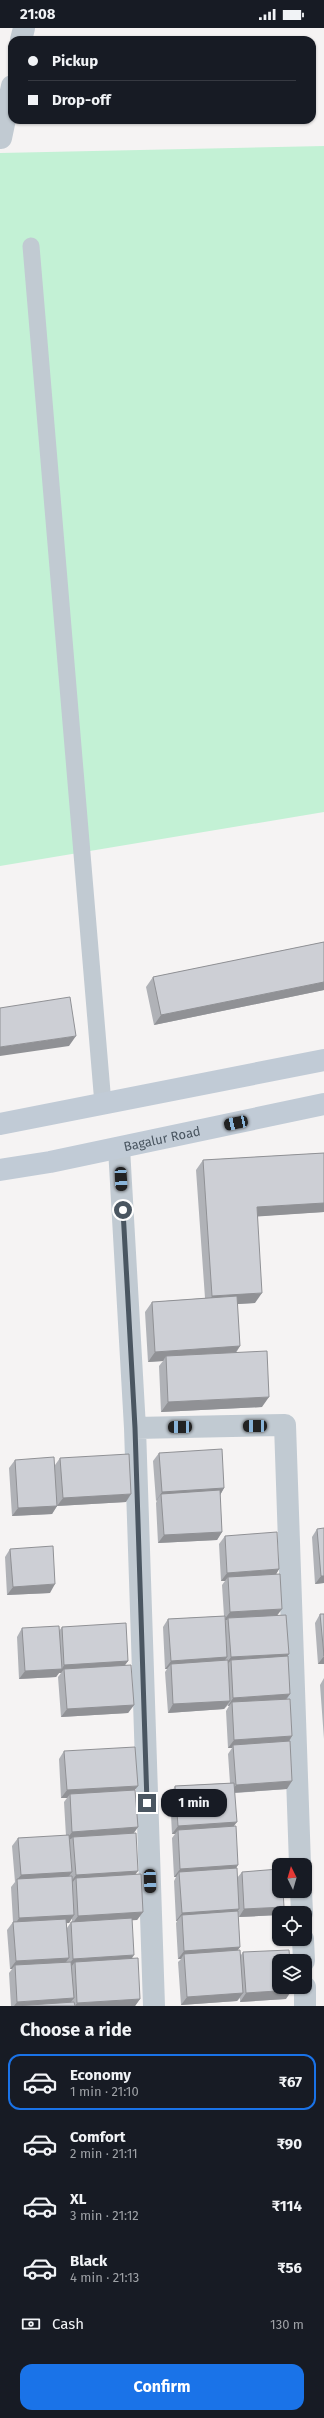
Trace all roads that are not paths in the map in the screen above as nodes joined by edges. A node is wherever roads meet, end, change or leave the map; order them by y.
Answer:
1 (8, 105) edge
2 (1, 138) dead end
3 (31, 246) dead end
4 (324, 1060) edge
5 (103, 1104) junction
6 (324, 1104) edge
7 (0, 1124) edge
8 (119, 1148) junction
9 (0, 1170) edge
10 (135, 1428) junction
11 (300, 1858) edge
12 (305, 1994) edge
13 (154, 2006) edge
14 (305, 2006) edge

1 - 2 street
3 - 5 lane
4 - 5 main road
5 - 7 main road
6 - 8 main road, Bagalur Road
8 - 9 main road, Bagalur Road
8 - 10 street
10 - 11 street
10 - 13 street
12 - 14 street

